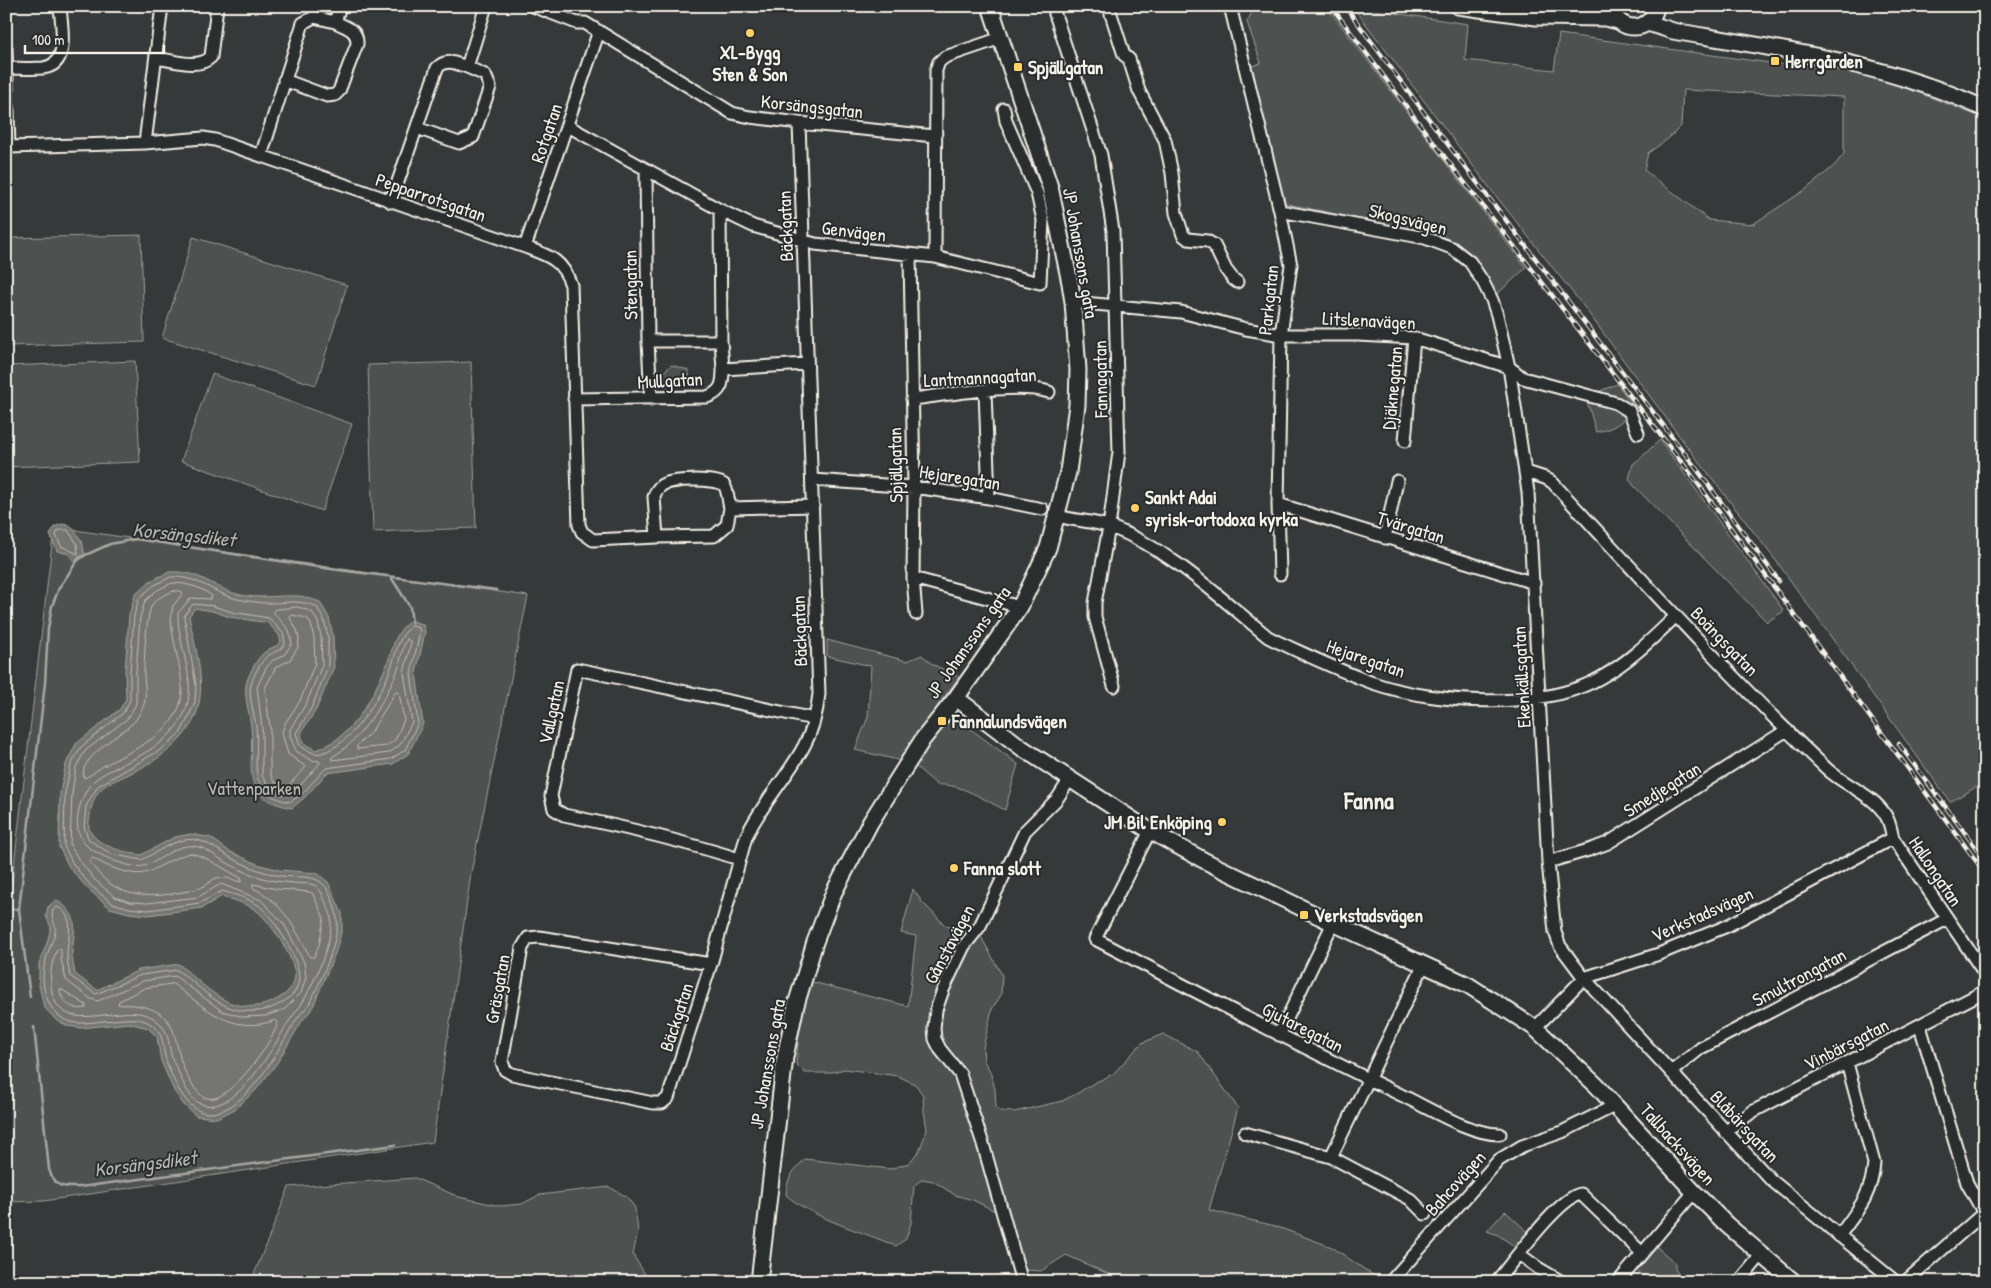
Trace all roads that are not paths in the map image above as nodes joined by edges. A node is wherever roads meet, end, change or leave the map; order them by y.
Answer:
1 (60, 6) edge
2 (162, 6) edge
3 (217, 6) edge
4 (340, 6) edge
5 (486, 6) edge
6 (533, 6) edge
7 (990, 6) edge
8 (1230, 6) edge
9 (1458, 6) edge
10 (1598, 6) edge
11 (1612, 6) edge
12 (1653, 13) edge
13 (1055, 14) dead end
14 (1111, 14) dead end
15 (1561, 16) junction
16 (1618, 21) junction
17 (335, 22) junction
18 (599, 31) junction
19 (1001, 38) junction
20 (6, 49) edge
21 (156, 58) junction
22 (467, 67) junction
23 (7, 68) edge
24 (284, 80) junction
25 (1004, 108) dead end
26 (1985, 109) edge
27 (799, 123) junction
28 (568, 126) junction
29 (417, 128) junction
30 (935, 136) junction
31 (145, 143) junction
32 (261, 156) junction
33 (646, 170) junction
34 (391, 202) junction
35 (720, 210) junction
36 (1280, 211) junction
37 (803, 242) junction
38 (525, 247) junction
39 (910, 255) junction
40 (935, 257) junction
41 (1238, 282) dead end
42 (1073, 302) junction
43 (1116, 305) junction
44 (1281, 335) junction
45 (1414, 338) junction
46 (648, 341) junction
47 (721, 341) junction
48 (807, 364) junction
49 (1509, 367) junction
50 (723, 369) junction
51 (985, 390) junction
52 (1050, 392) dead end
53 (912, 398) junction
54 (574, 399) junction
55 (651, 399) junction
56 (1638, 433) dead end
57 (1405, 441) dead end
58 (1526, 472) junction
59 (812, 480) junction
60 (1397, 482) dead end
61 (914, 487) junction
62 (989, 498) junction
63 (1278, 504) junction
64 (813, 506) junction
65 (730, 508) junction
66 (1042, 509) dead end
67 (1058, 516) junction
68 (1109, 527) junction
69 (657, 537) junction
70 (1385, 538) junction
71 (1280, 574) dead end
72 (913, 578) junction
73 (1534, 583) junction
74 (1020, 607) junction
75 (916, 614) dead end
76 (1676, 616) junction
77 (1114, 686) dead end
78 (1540, 697) junction
79 (956, 698) junction
80 (814, 719) junction
81 (1787, 730) junction
82 (1070, 779) junction
83 (1150, 831) junction
84 (1893, 838) junction
85 (740, 859) junction
86 (1548, 862) junction
87 (1947, 919) junction
88 (1333, 923) junction
89 (711, 964) junction
90 (1424, 964) junction
91 (1985, 974) edge
92 (1584, 978) junction
93 (1985, 991) edge
94 (1920, 1026) junction
95 (1535, 1028) junction
96 (1278, 1035) junction
97 (1847, 1063) junction
98 (1672, 1072) junction
99 (1368, 1079) junction
100 (662, 1103) joint
101 (1616, 1105) junction
102 (1725, 1132) junction
103 (1245, 1133) dead end
104 (1500, 1134) dead end
105 (1331, 1157) junction
106 (1694, 1192) junction
107 (1425, 1214) dead end
108 (1984, 1214) edge
109 (1839, 1236) junction
110 (1642, 1253) junction
111 (1519, 1254) junction
112 (1762, 1254) junction
113 (759, 1282) edge
114 (1022, 1282) edge
115 (1390, 1282) edge
116 (1496, 1282) edge
117 (1562, 1282) edge
118 (1618, 1282) edge
119 (1739, 1282) edge
120 (1794, 1282) edge
121 (1896, 1282) edge
122 (1905, 1282) edge

1 - 23 street
2 - 21 street
3 - 21 street
4 - 17 street
5 - 22 street
6 - 18 street, Korsängsgatan
7 - 19 street, JP Johanssons gata
8 - 36 street, Parkgatan
9 - 15 street
10 - 15 street
11 - 16 street
12 - 16 street
12 - 26 street
13 - 43 street, Fannagatan
14 - 41 street
15 - 16 street
17 - 24 street
17 - 24 street
18 - 27 street, Korsängsgatan
18 - 28 street, Rotgatan
19 - 30 street
19 - 42 street, JP Johanssons gata
20 - 23 street
21 - 31 street
22 - 29 street
22 - 29 street
23 - 31 street, Pepparrotsgatan
24 - 32 street
25 - 40 street, Genvägen
27 - 30 street, Korsängsgatan
27 - 37 street, Bäckgatan
28 - 33 street, Genvägen
28 - 38 street, Rotgatan
29 - 34 street
30 - 40 street
31 - 32 street, Pepparrotsgatan
32 - 34 street, Pepparrotsgatan
33 - 35 street, Genvägen
33 - 46 street, Stengatan
34 - 38 street, Pepparrotsgatan
35 - 37 street, Genvägen
35 - 47 street
36 - 44 street, Parkgatan
36 - 49 street, Skogsvägen
37 - 39 street, Genvägen
37 - 48 street, Bäckgatan
38 - 54 street, Pepparrotsgatan
39 - 40 street, Genvägen
39 - 53 street, Spjällgatan
42 - 43 street, Litslenavägen
42 - 67 street, JP Johanssons gata
43 - 44 street, Litslenavägen
43 - 68 street, Fannagatan
44 - 45 street, Litslenavägen
44 - 63 street, Parkgatan
45 - 49 street, Litslenavägen
45 - 57 street, Djäknegatan
46 - 47 street
46 - 55 street, Stengatan
47 - 50 street
48 - 50 street, Mullgatan
48 - 59 street, Bäckgatan
49 - 56 street, Litslenavägen
49 - 58 street, Ekenkällsgatan
50 - 55 street, Mullgatan
51 - 52 street, Lantmannagatan
51 - 53 street, Lantmannagatan
51 - 62 street
53 - 61 street, Spjällgatan
54 - 55 street, Mullgatan
54 - 69 street, Pepparrotsgatan
58 - 73 street, Ekenkällsgatan
58 - 76 street, Boängsgatan
59 - 61 street, Hejaregatan
59 - 64 street, Bäckgatan
60 - 70 street
61 - 62 street, Hejaregatan
61 - 72 street, Spjällgatan
62 - 66 street, Hejaregatan
63 - 70 street, Tvärgatan
63 - 71 street, Parkgatan
64 - 65 street
64 - 80 street, Bäckgatan
65 - 69 street
65 - 69 street
67 - 68 street, Hejaregatan
67 - 74 street, JP Johanssons gata
68 - 77 street, Fannagatan
68 - 78 street, Hejaregatan
70 - 73 street, Tvärgatan
72 - 74 street
72 - 75 street, Spjällgatan
73 - 78 street, Ekenkällsgatan
74 - 79 street, JP Johanssons gata
76 - 78 street, Hejaregatan
76 - 81 street, Boängsgatan
78 - 86 street, Ekenkällsgatan
79 - 82 street
79 - 113 street, JP Johanssons gata
80 - 85 street, Bäckgatan
80 - 85 street, Vallgatan
81 - 84 street, Boängsgatan
81 - 86 street, Smedjegatan
82 - 83 street
82 - 114 street, Gånstavägen
83 - 88 street
83 - 96 street, Gjutaregatan
84 - 87 street, Hallongatan
84 - 92 street, Verkstadsvägen
85 - 89 street, Bäckgatan
86 - 92 street, Ekenkällsgatan
87 - 91 street, Hallongatan
87 - 98 street, Smultrongatan
88 - 90 street
88 - 96 street
89 - 100 street, Bäckgatan
89 - 100 street, Gräsgatan
90 - 95 street
90 - 99 street
92 - 95 street, Verkstadsvägen
92 - 98 street, Blåbärsgatan
93 - 94 street, Vinbärsgatan
94 - 97 street, Vinbärsgatan
94 - 108 street
95 - 101 street, Tallbacksvägen
96 - 99 street, Gjutaregatan
97 - 102 street, Vinbärsgatan
97 - 109 street
98 - 102 street, Blåbärsgatan
99 - 104 street, Gjutaregatan
99 - 105 street
101 - 106 street, Tallbacksvägen
101 - 115 street, Bahcovägen
102 - 109 street, Blåbärsgatan
103 - 105 street
105 - 107 street
106 - 110 street
106 - 112 street, Tallbacksvägen
108 - 122 street
109 - 121 street, Blåbärsgatan
110 - 111 street
110 - 118 street
111 - 116 street
111 - 117 street
112 - 119 street
112 - 120 street, Tallbacksvägen

